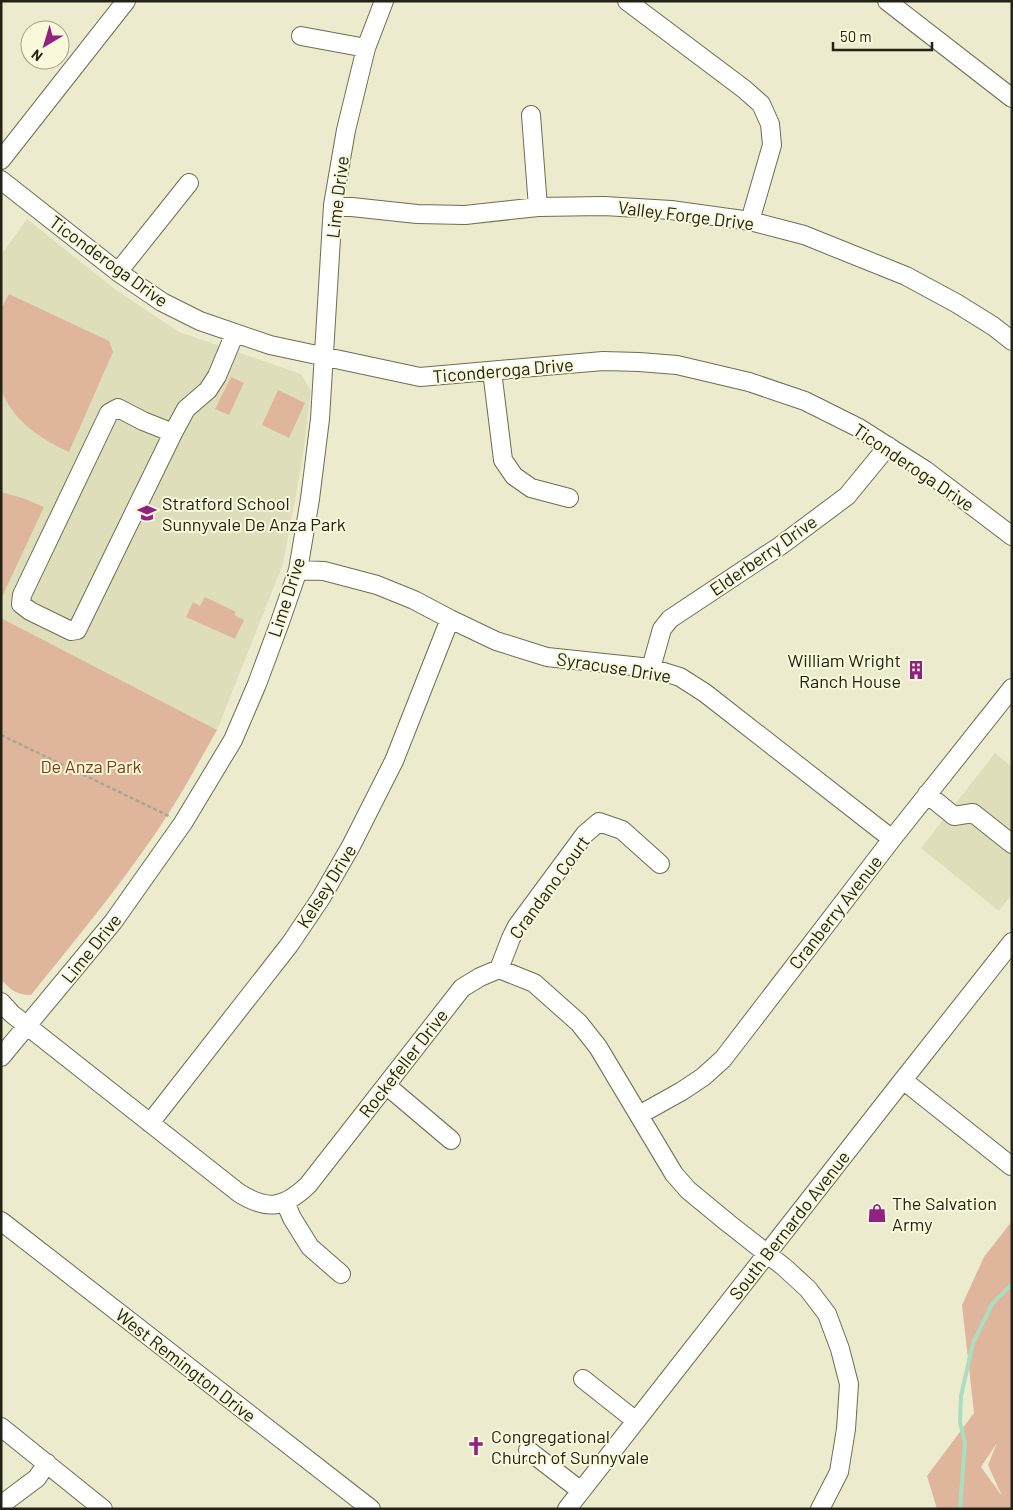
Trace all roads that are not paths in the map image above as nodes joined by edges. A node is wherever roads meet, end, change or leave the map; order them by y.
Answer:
1 (126, 1) edge
2 (384, 1) edge
3 (627, 1) edge
4 (886, 1) edge
5 (301, 36) dead end
6 (366, 48) junction
7 (1012, 98) edge
8 (531, 115) dead end
9 (1, 160) edge
10 (1, 180) edge
11 (189, 183) dead end
12 (333, 205) junction
13 (538, 207) junction
14 (750, 221) junction
15 (118, 272) junction
16 (235, 333) junction
17 (1012, 341) edge
18 (324, 358) junction
19 (492, 371) junction
20 (173, 433) junction
21 (888, 446) junction
22 (569, 498) dead end
23 (1012, 536) edge
24 (298, 570) junction
25 (450, 619) junction
26 (651, 668) junction
27 (1012, 688) edge
28 (927, 794) junction
29 (892, 839) junction
30 (1012, 844) edge
31 (660, 864) dead end
32 (1012, 942) edge
33 (499, 970) junction
34 (1, 1002) edge
35 (28, 1026) junction
36 (2, 1056) edge
37 (902, 1080) junction
38 (386, 1085) junction
39 (639, 1115) junction
40 (150, 1123) junction
41 (451, 1140) dead end
42 (1012, 1165) edge
43 (285, 1202) junction
44 (1, 1221) edge
45 (767, 1254) junction
46 (341, 1274) dead end
47 (583, 1379) dead end
48 (636, 1421) junction
49 (1, 1428) edge
50 (528, 1450) dead end
51 (47, 1463) junction
52 (581, 1491) junction
53 (1, 1505) edge
54 (103, 1509) edge
55 (371, 1509) edge
56 (567, 1509) edge
57 (820, 1509) edge

1 - 9 street
2 - 6 street, Lime Drive
3 - 14 street
4 - 7 street
5 - 6 street
6 - 12 street, Lime Drive
8 - 13 street
10 - 15 street, Ticonderoga Drive
11 - 15 street
12 - 13 street, Valley Forge Drive
12 - 18 street, Lime Drive
13 - 14 street, Valley Forge Drive
14 - 17 street, Valley Forge Drive
15 - 16 street, Ticonderoga Drive
16 - 18 street, Ticonderoga Drive
16 - 20 street
18 - 19 street, Ticonderoga Drive
18 - 24 street, Lime Drive
19 - 21 street, Ticonderoga Drive
19 - 22 street
20 - 20 street
21 - 23 street, Ticonderoga Drive
21 - 26 street, Elderberry Drive
24 - 25 street, Syracuse Drive
24 - 35 street, Lime Drive
25 - 26 street, Syracuse Drive
25 - 40 street, Kelsey Drive
26 - 29 street, Syracuse Drive
27 - 28 street, Cranberry Avenue
28 - 29 street, Cranberry Avenue
28 - 30 street
29 - 39 street, Cranberry Avenue
31 - 33 street, Crandano Court
32 - 37 street, South Bernardo Avenue
33 - 38 street, Rockefeller Drive
33 - 39 street
34 - 35 street
35 - 36 street, Lime Drive
35 - 40 street
37 - 42 street
37 - 45 street, South Bernardo Avenue
38 - 41 street
38 - 43 street, Rockefeller Drive
39 - 45 street
40 - 43 street
43 - 46 street
44 - 55 street, West Remington Drive
45 - 48 street, South Bernardo Avenue
45 - 57 street
47 - 48 street
48 - 52 street, South Bernardo Avenue
49 - 51 street
50 - 52 street
51 - 53 street
51 - 54 street
52 - 56 street, South Bernardo Avenue

